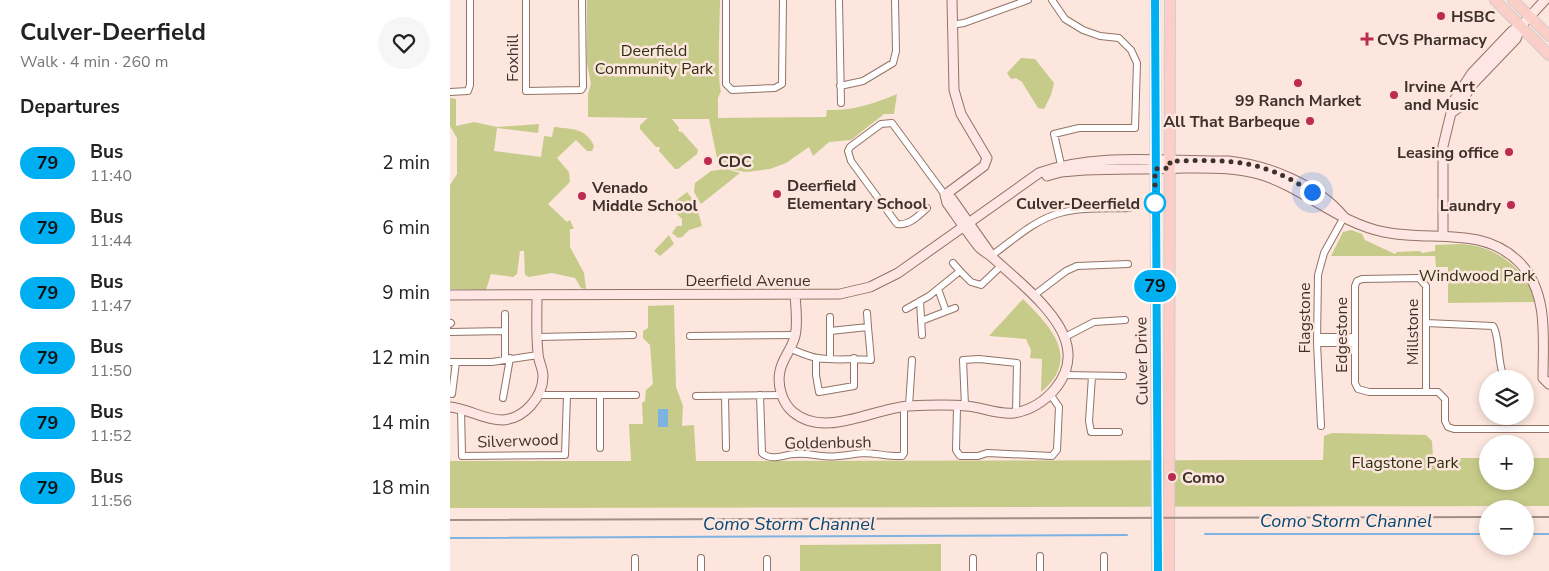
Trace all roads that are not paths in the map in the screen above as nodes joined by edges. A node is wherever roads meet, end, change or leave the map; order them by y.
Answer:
1 (470, 0) edge
2 (526, 0) edge
3 (582, 0) edge
4 (726, 0) edge
5 (783, 0) edge
6 (839, 0) edge
7 (895, 0) edge
8 (952, 0) edge
9 (1028, 0) edge
10 (1052, 0) edge
11 (1155, 0) edge
12 (1170, 0) edge
13 (1495, 0) edge
14 (1513, 0) edge
15 (1545, 0) edge
16 (1530, 16) junction
17 (951, 25) junction
18 (1521, 26) junction
19 (1155, 32) junction
20 (1549, 36) edge
21 (1169, 49) junction
22 (1549, 55) edge
23 (840, 86) junction
24 (450, 92) edge
25 (841, 102) dead end
26 (1155, 165) junction
27 (1170, 165) junction
28 (1062, 168) junction
29 (945, 195) junction
30 (927, 208) dead end
31 (1129, 208) dead end
32 (1344, 217) junction
33 (967, 224) junction
34 (1444, 236) junction
35 (991, 256) junction
36 (953, 263) dead end
37 (1128, 264) dead end
38 (1002, 266) junction
39 (960, 271) junction
40 (1357, 281) joint
41 (938, 289) junction
42 (450, 295) edge
43 (537, 295) junction
44 (795, 295) junction
45 (1032, 296) junction
46 (920, 301) junction
47 (955, 308) dead end
48 (906, 309) dead end
49 (946, 311) junction
50 (867, 313) dead end
51 (505, 314) dead end
52 (830, 317) dead end
53 (1126, 320) dead end
54 (921, 321) junction
55 (1426, 323) junction
56 (868, 327) junction
57 (505, 331) junction
58 (830, 331) junction
59 (450, 332) edge
60 (633, 335) dead end
61 (796, 335) junction
62 (922, 335) dead end
63 (690, 336) dead end
64 (538, 337) junction
65 (1065, 338) junction
66 (1317, 340) junction
67 (1354, 340) junction
68 (791, 348) junction
69 (538, 355) junction
70 (507, 358) junction
71 (816, 358) junction
72 (854, 358) junction
73 (830, 359) junction
74 (912, 360) dead end
75 (453, 362) edge
76 (1502, 370) edge
77 (1064, 375) junction
78 (1092, 376) junction
79 (1124, 376) dead end
80 (1549, 384) edge
81 (1426, 392) junction
82 (452, 394) dead end
83 (1050, 394) junction
84 (539, 395) junction
85 (567, 395) junction
86 (600, 395) junction
87 (636, 395) dead end
88 (760, 395) junction
89 (781, 395) junction
90 (696, 396) dead end
91 (725, 396) junction
92 (503, 398) dead end
93 (907, 406) junction
94 (961, 406) junction
95 (450, 407) edge
96 (461, 408) junction
97 (1016, 413) junction
98 (1321, 426) dead end
99 (1549, 429) edge
100 (1119, 432) dead end
101 (600, 448) dead end
102 (726, 448) dead end
103 (1040, 556) dead end
104 (1104, 556) dead end
105 (635, 558) dead end
106 (701, 558) dead end
107 (973, 558) dead end
108 (767, 559) dead end
109 (635, 571) edge
110 (701, 571) edge
111 (767, 571) edge
112 (973, 571) edge
113 (1040, 571) edge
114 (1104, 571) edge
115 (1158, 571) edge
116 (1169, 571) edge

1 - 24 street
2 - 3 street, Foxhill
4 - 5 street
6 - 23 street
7 - 23 street
8 - 17 street
9 - 17 street
10 - 28 street
11 - 19 main road, Culver Drive
12 - 21 main road, Culver Drive
13 - 18 main road
14 - 16 main road
15 - 16 street
16 - 18 street
16 - 20 main road
17 - 29 street
18 - 22 main road
18 - 34 street
19 - 21 main road
19 - 26 main road, Culver Drive
21 - 27 main road, Culver Drive
23 - 25 street
26 - 27 street, Deerfield Avenue
26 - 28 street, Deerfield Avenue
26 - 115 main road, Culver Drive
27 - 32 street, Deerfield Avenue
27 - 116 main road, Culver Drive
28 - 33 street, Deerfield Avenue
29 - 30 street
29 - 33 street
31 - 35 street
32 - 34 street, Deerfield Avenue
32 - 66 street, Flagstone
33 - 35 street
33 - 44 street, Deerfield Avenue
34 - 80 street, Deerfield Avenue
35 - 38 street
36 - 39 street
37 - 45 street
38 - 39 street
38 - 45 street
39 - 41 street
40 - 55 street, Millstone
40 - 67 street, Edgestone
41 - 46 street
41 - 49 street
42 - 43 street, Deerfield Avenue
43 - 44 street, Deerfield Avenue
43 - 64 street
44 - 61 street
45 - 65 street
46 - 48 street
46 - 54 street
47 - 49 street
49 - 54 street
50 - 56 street
51 - 57 street
52 - 58 street
53 - 65 street
54 - 62 street
55 - 76 street
55 - 81 street, Millstone
56 - 58 street
56 - 72 street
57 - 59 street
57 - 70 street
58 - 73 street
60 - 64 street
61 - 63 street
61 - 68 street
64 - 69 street
65 - 77 street
66 - 67 street
66 - 98 street, Flagstone
67 - 81 street, Edgestone
68 - 71 street
68 - 89 street
69 - 70 street
69 - 84 street
70 - 75 street
70 - 92 street
71 - 72 street
71 - 73 street
72 - 73 street
74 - 93 street
75 - 82 street
77 - 78 street
77 - 83 street
78 - 79 street
78 - 100 street
81 - 99 street
83 - 94 street
83 - 97 street
84 - 85 street
84 - 96 street
85 - 86 street
85 - 96 street, Silverwood
86 - 87 street
86 - 101 street
88 - 89 street
88 - 91 street
88 - 93 street, Goldenbush
89 - 93 street
90 - 91 street
91 - 102 street
93 - 94 street
94 - 97 street
94 - 97 street
95 - 96 street
103 - 113 street
104 - 114 street
105 - 109 street
106 - 110 street
107 - 112 street
108 - 111 street

